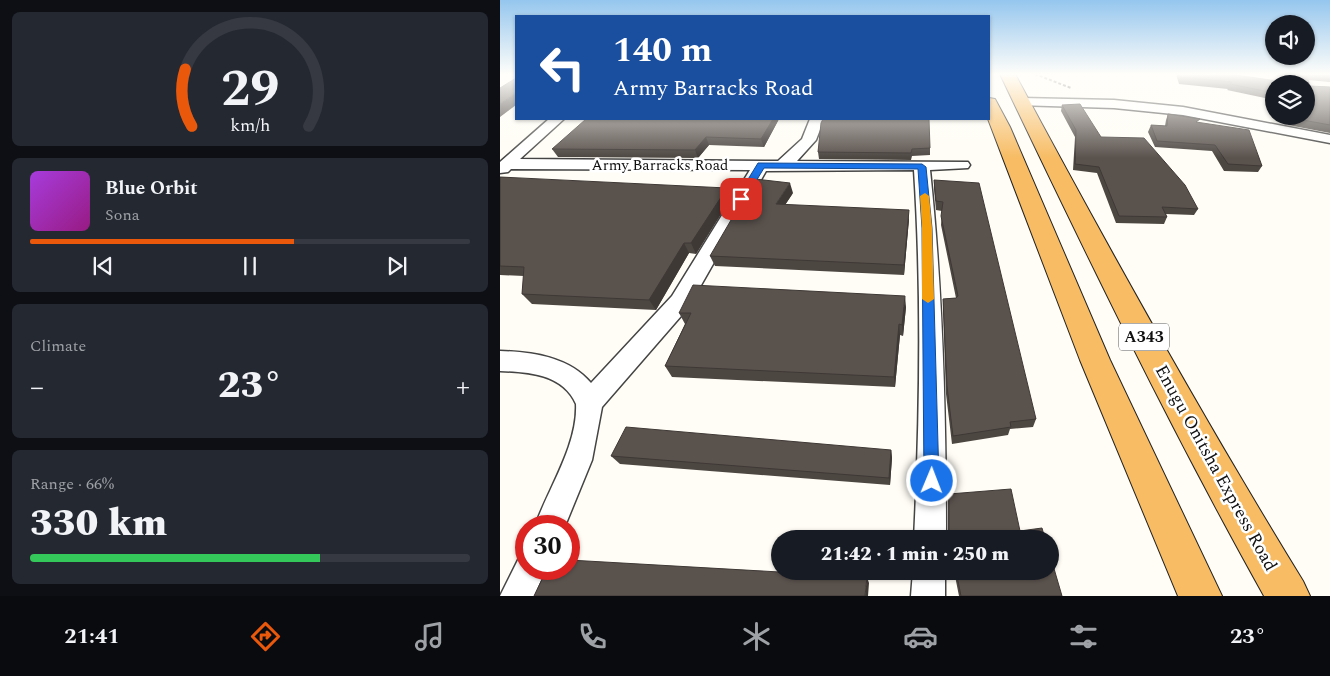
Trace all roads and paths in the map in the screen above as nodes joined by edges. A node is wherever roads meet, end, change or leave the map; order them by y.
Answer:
1 (1022, 102) joint
2 (990, 105) edge
3 (556, 120) edge
4 (817, 120) edge
5 (1330, 139) edge
6 (761, 165) junction
7 (962, 165) dead end
8 (782, 166) junction
9 (922, 167) junction
10 (504, 168) edge
11 (500, 361) edge
12 (589, 403) junction
13 (555, 515) edge
14 (930, 530) edge
15 (525, 580) edge
16 (929, 580) edge
17 (517, 596) edge
18 (928, 596) edge
19 (1200, 596) edge
20 (1288, 596) edge

1 - 5 street
1 - 20 highway, Enugu Onitsha Express Road / A343
2 - 19 highway, A343
3 - 10 street, Army Barracks Road
4 - 8 street
6 - 8 street, Army Barracks Road
6 - 10 street, Army Barracks Road
6 - 12 street
7 - 9 street, Army Barracks Road
8 - 9 street, Army Barracks Road
9 - 14 street
11 - 12 street
12 - 13 street
15 - 17 street
16 - 18 street

